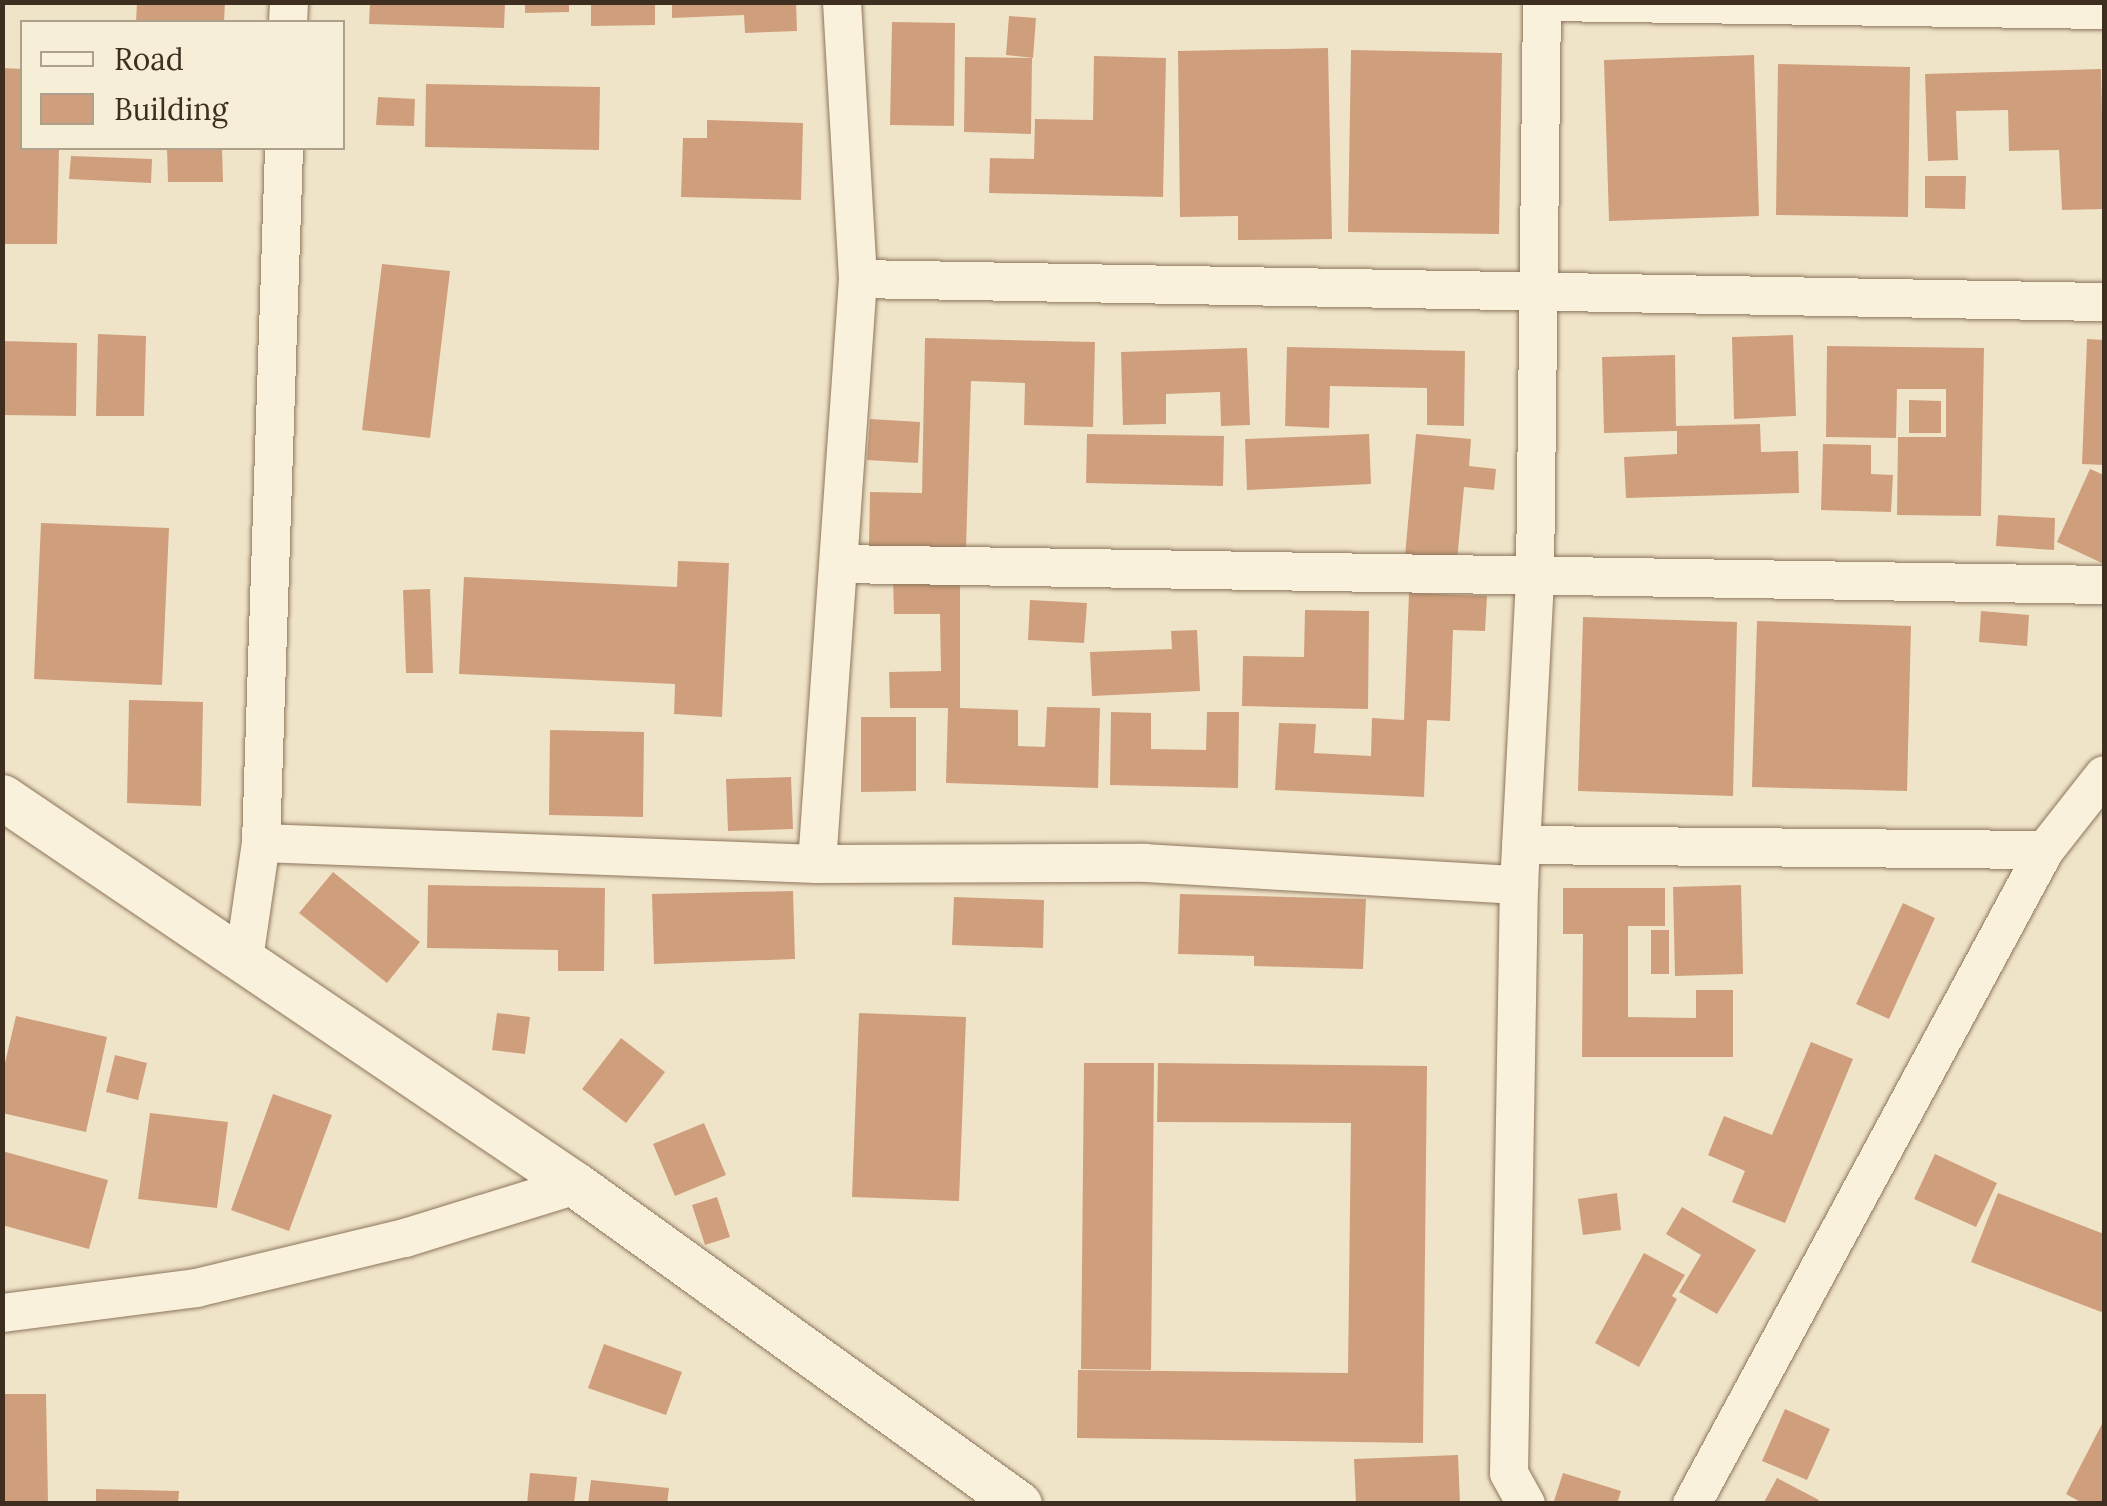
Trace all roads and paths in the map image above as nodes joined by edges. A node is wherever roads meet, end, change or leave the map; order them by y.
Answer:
1 (842, 2) edge
2 (1544, 2) edge
3 (1851, 5) edge
4 (2104, 10) edge
5 (284, 150) edge
6 (858, 279) junction
7 (1537, 290) junction
8 (2104, 302) edge
9 (839, 564) junction
10 (1535, 576) junction
11 (2104, 586) edge
12 (2104, 775) edge
13 (2, 796) edge
14 (261, 843) junction
15 (1521, 845) junction
16 (2044, 850) junction
17 (818, 864) junction
18 (1519, 885) junction
19 (244, 959) junction
20 (576, 1185) junction
21 (2, 1313) edge
22 (1020, 1504) edge
23 (1526, 1504) edge
24 (1692, 1504) edge

1 - 6 street
2 - 3 street
2 - 7 street
3 - 4 street
5 - 14 street
6 - 7 street
6 - 9 street
7 - 8 street
7 - 10 street
9 - 10 street
9 - 17 street
10 - 11 street
10 - 15 street
12 - 16 street
13 - 19 street
14 - 17 street
14 - 19 street
15 - 16 street
15 - 18 street
16 - 24 street
17 - 18 street
18 - 23 street
19 - 20 street
20 - 21 street
20 - 22 street

